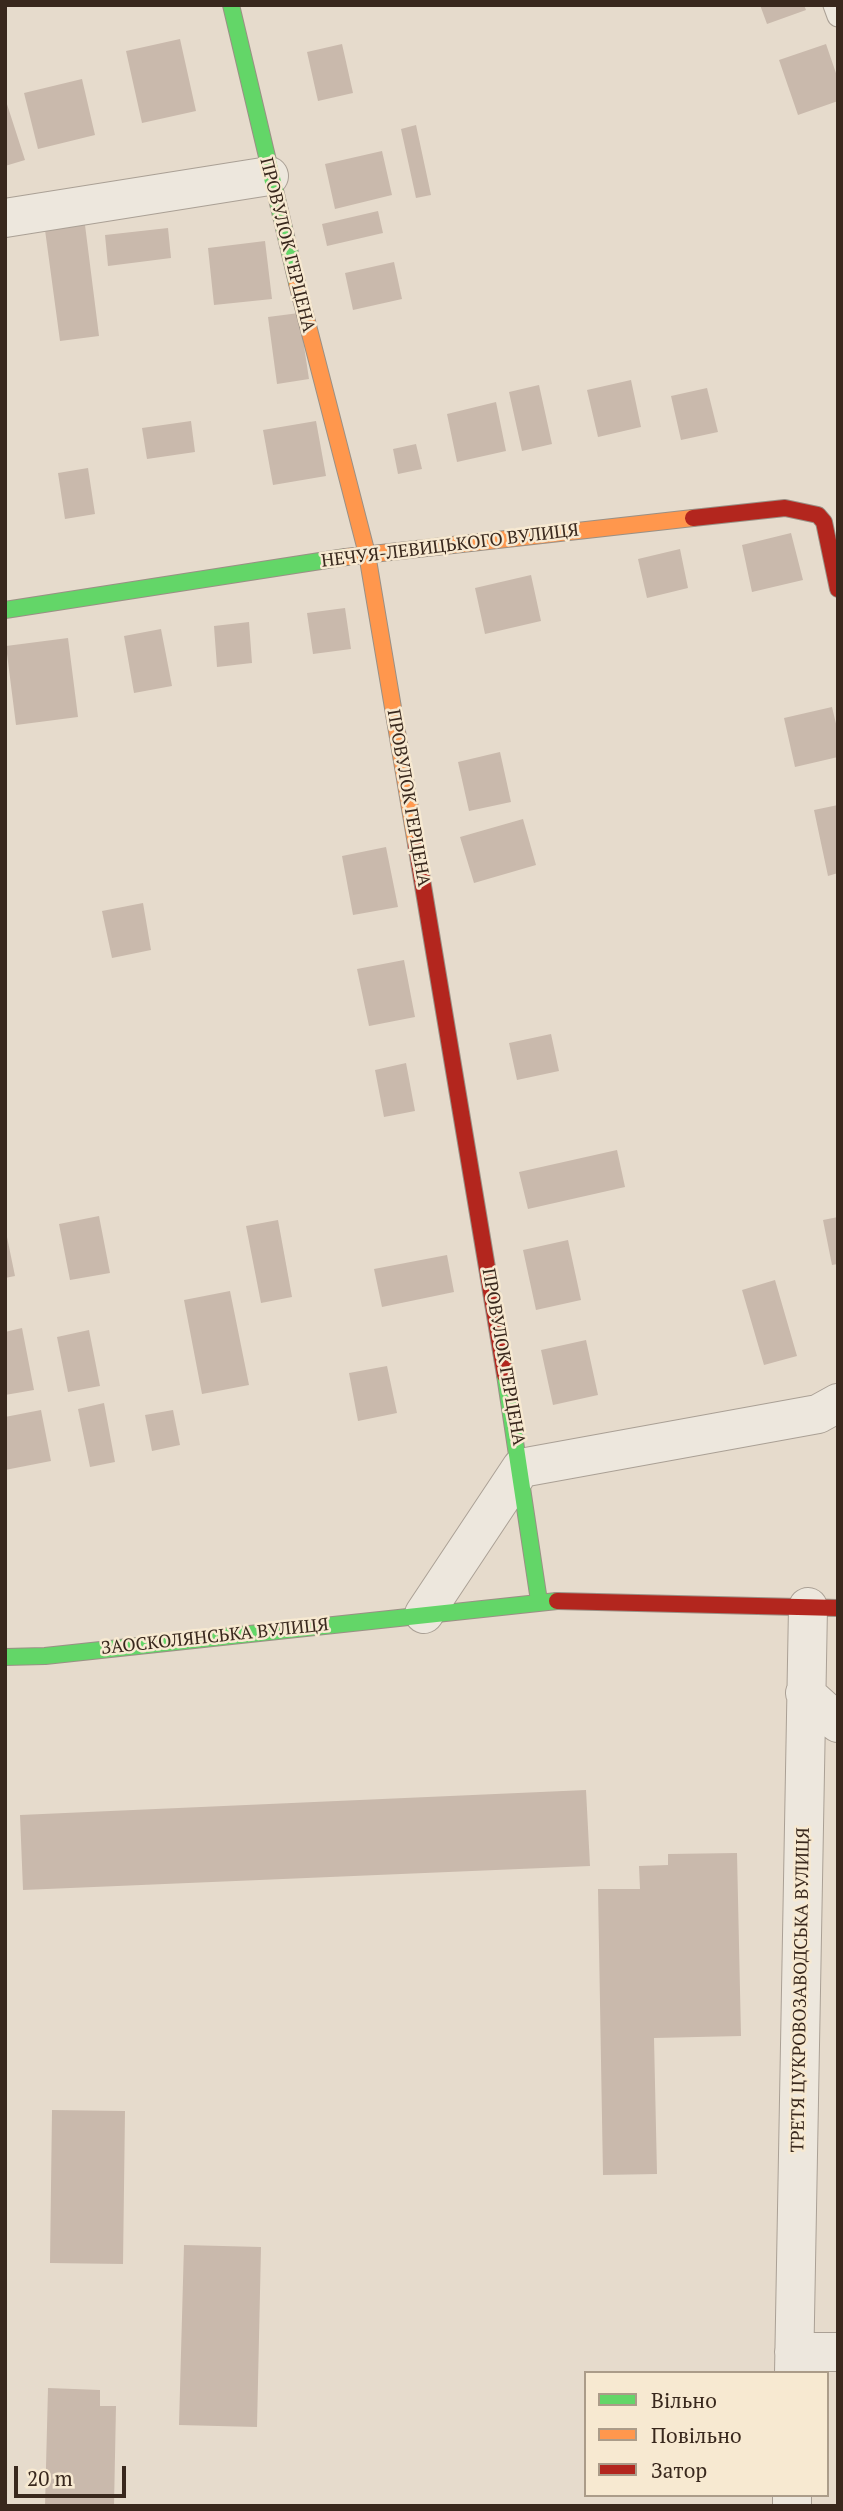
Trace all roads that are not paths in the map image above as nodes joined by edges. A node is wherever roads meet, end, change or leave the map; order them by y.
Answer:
1 (231, 5) edge
2 (834, 5) edge
3 (838, 16) edge
4 (269, 176) junction
5 (5, 218) edge
6 (367, 554) junction
7 (838, 589) edge
8 (5, 610) edge
9 (838, 1403) edge
10 (522, 1468) junction
11 (539, 1601) junction
12 (823, 1608) edge
13 (424, 1614) junction
14 (5, 1657) edge
15 (806, 1693) junction
16 (838, 1723) edge
17 (838, 2352) edge
18 (794, 2362) edge

1 - 4 street, ПРОВУЛОК ГЕРЦЕНА
2 - 3 lane
4 - 5 street
4 - 6 street, ПРОВУЛОК ГЕРЦЕНА
6 - 7 street, НЕЧУЯ-ЛЕВИЦЬКОГО ВУЛИЦЯ
6 - 8 street, НЕЧУЯ-ЛЕВИЦЬКОГО ВУЛИЦЯ
6 - 10 street, ПРОВУЛОК ГЕРЦЕНА
9 - 10 street
10 - 11 street, ПРОВУЛОК ГЕРЦЕНА
10 - 13 street
11 - 12 street, ЗАОСКОЛЯНСЬКА ВУЛИЦЯ
11 - 13 street, ЗАОСКОЛЯНСЬКА ВУЛИЦЯ
12 - 15 street, ТРЕТЯ ЦУКРОВОЗАВОДСЬКА ВУЛИЦЯ
13 - 14 street, ЗАОСКОЛЯНСЬКА ВУЛИЦЯ
15 - 16 street
15 - 18 street, ТРЕТЯ ЦУКРОВОЗАВОДСЬКА ВУЛИЦЯ
17 - 18 street

